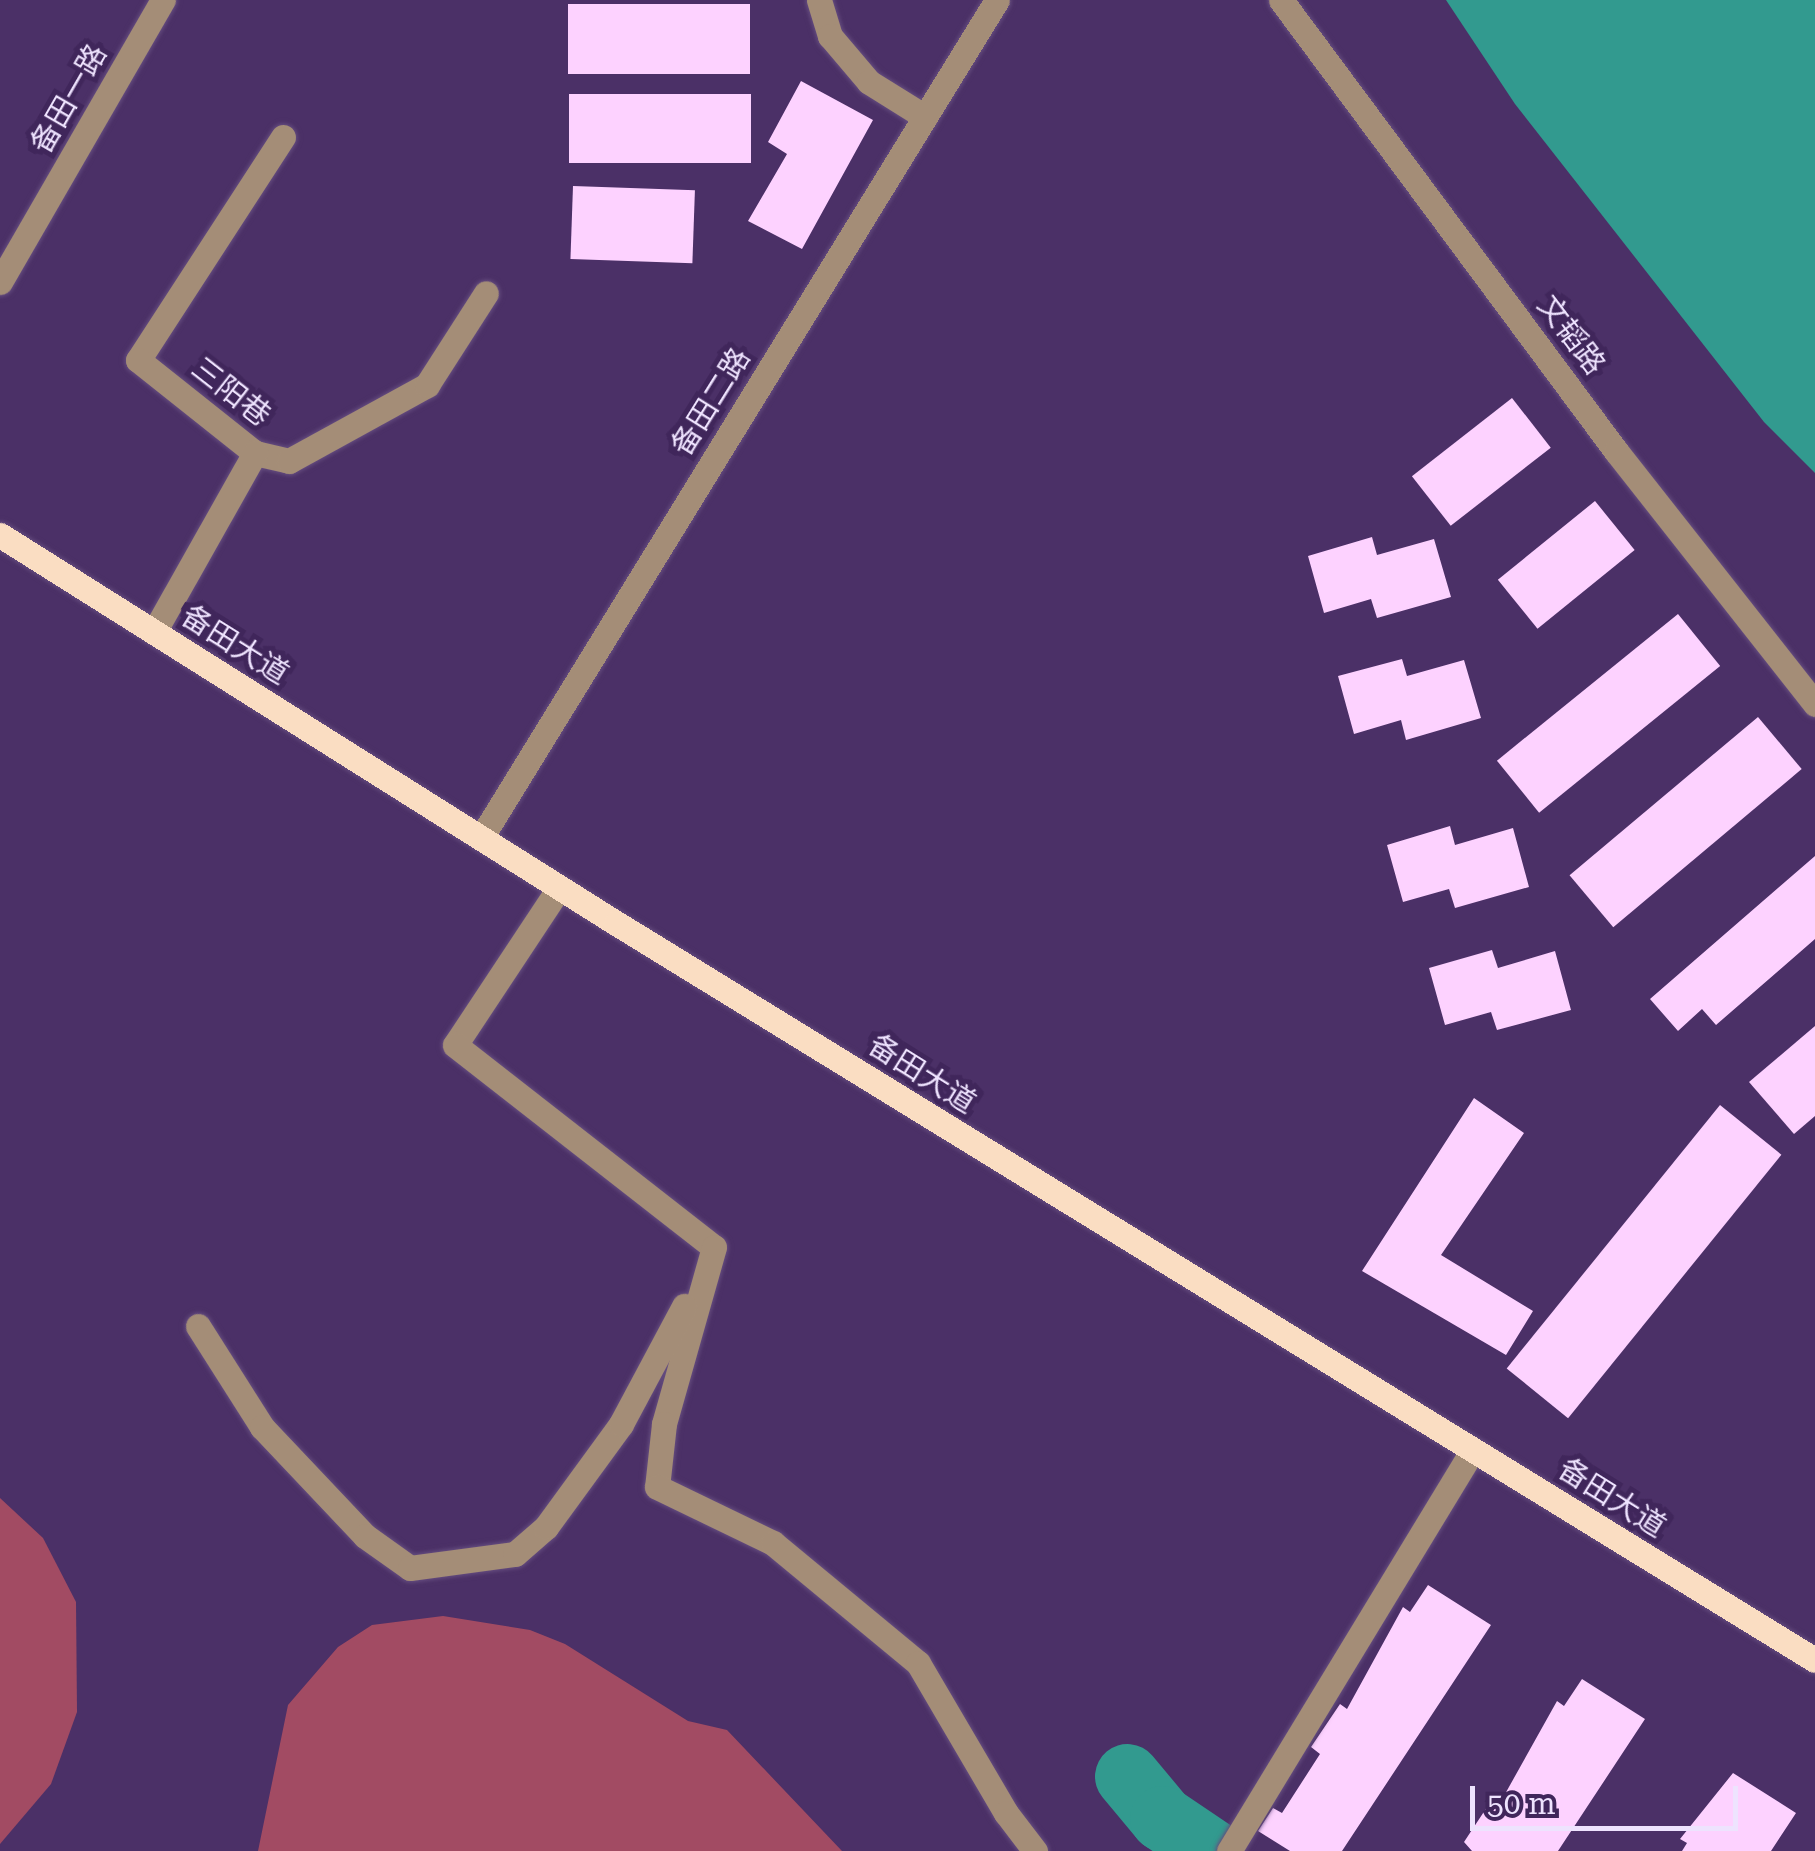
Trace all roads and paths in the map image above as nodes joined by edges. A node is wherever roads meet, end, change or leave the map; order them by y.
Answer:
1 (164, 0) edge
2 (819, 0) edge
3 (996, 0) edge
4 (1281, 0) edge
5 (925, 117) junction
6 (283, 137) dead end
7 (0, 282) edge
8 (486, 293) dead end
9 (255, 454) junction
10 (0, 535) edge
11 (154, 632) junction
12 (1815, 704) edge
13 (481, 838) junction
14 (560, 888) junction
15 (702, 1270) junction
16 (198, 1326) dead end
17 (1473, 1450) junction
18 (1815, 1660) edge
19 (1035, 1851) edge
20 (1229, 1851) edge

1 - 7 street, 备田一路
2 - 5 street
3 - 5 street, 备田二路
4 - 12 street, 文韬路
5 - 13 street, 备田二路
6 - 9 street, 三阳巷
8 - 9 street, 三阳巷
9 - 11 street
10 - 11 main road, 备田大道
11 - 13 main road, 备田大道
13 - 14 main road, 备田大道
14 - 15 street
14 - 17 main road, 备田大道
15 - 16 street
15 - 19 street
17 - 18 main road, 备田大道
17 - 20 street

